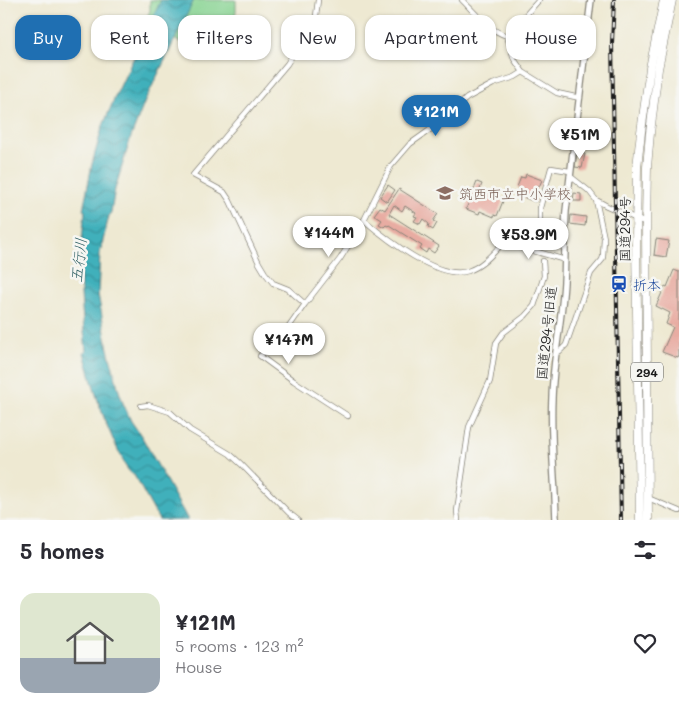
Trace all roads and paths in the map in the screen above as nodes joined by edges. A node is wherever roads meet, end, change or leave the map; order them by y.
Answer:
1 (318, 0) edge
2 (462, 0) edge
3 (539, 0) edge
4 (591, 0) edge
5 (664, 0) edge
6 (672, 0) edge
7 (526, 15) edge
8 (506, 36) edge
9 (515, 60) edge
10 (523, 72) junction
11 (580, 98) junction
12 (570, 173) junction
13 (596, 200) junction
14 (636, 219) junction
15 (364, 220) junction
16 (646, 223) junction
17 (540, 246) tunnel mouth
18 (565, 260) junction
19 (543, 261) tunnel mouth
20 (305, 304) junction
21 (557, 353) junction
22 (141, 406) dead end
23 (348, 416) dead end
24 (648, 498) junction
25 (679, 511) edge
26 (298, 520) edge
27 (458, 520) edge
28 (556, 520) edge
29 (640, 520) edge
30 (648, 520) edge

1 - 20 street
2 - 8 street
3 - 7 street
4 - 11 street, 国道294号旧道
5 - 14 highway, 国道294号 / 294
6 - 16 highway, 国道294号 / 294
9 - 10 street
10 - 11 street
10 - 15 street
11 - 12 street, 国道294号旧道
12 - 13 street
12 - 17 street
12 - 18 street, 国道294号旧道
13 - 14 street
13 - 21 street
14 - 16 street
14 - 29 highway, 国道294号 / 294
15 - 18 street, bridge
15 - 20 street
16 - 24 highway, 国道294号 / 294
18 - 21 street, 国道294号旧道
19 - 27 street
20 - 23 street
21 - 28 street, 国道294号旧道
22 - 26 street
24 - 25 street
24 - 30 highway, 国道294号 / 294

